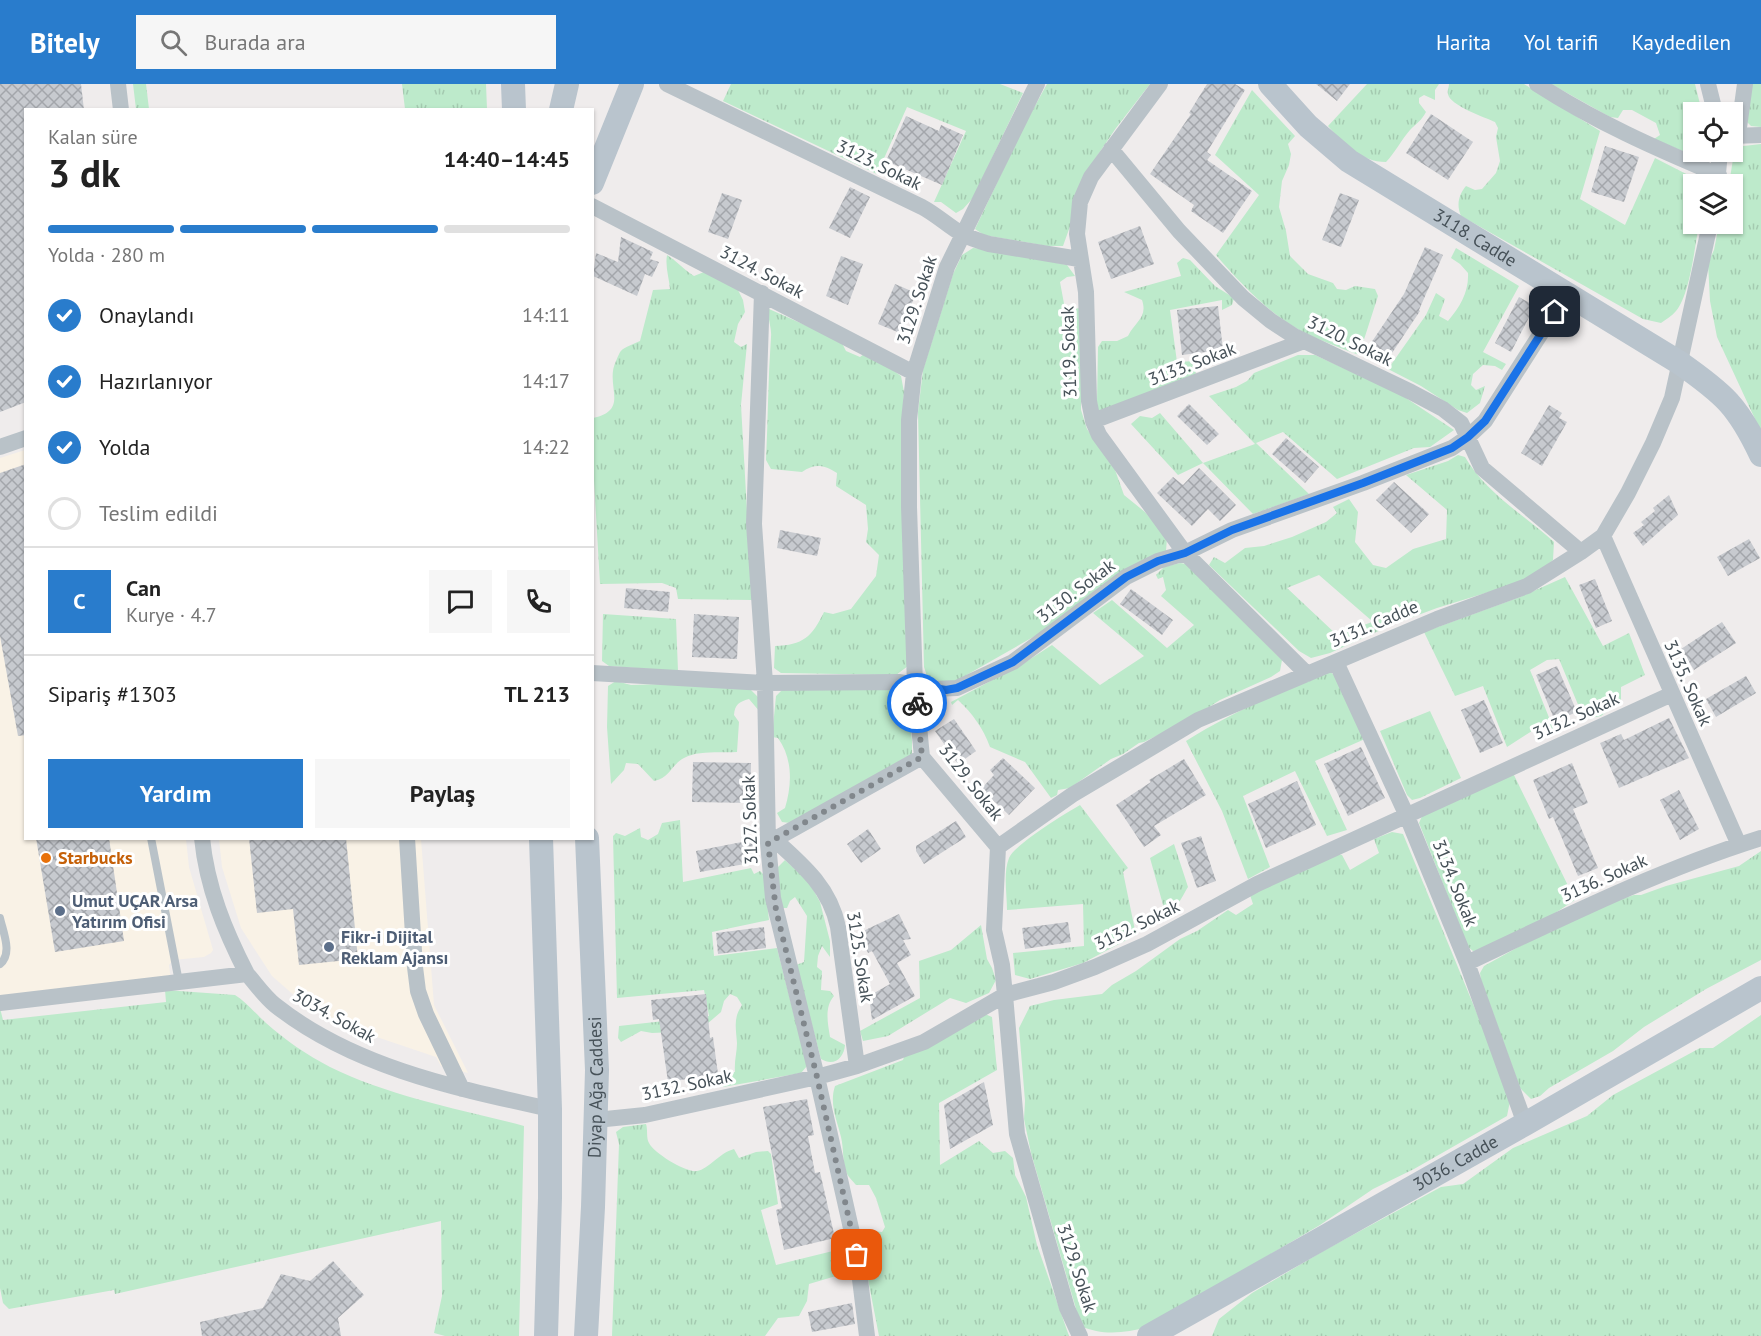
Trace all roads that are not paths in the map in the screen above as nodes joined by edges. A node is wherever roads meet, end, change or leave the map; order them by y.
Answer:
1 (118, 84) edge
2 (513, 84) edge
3 (567, 84) edge
4 (632, 84) edge
5 (667, 84) edge
6 (1037, 84) edge
7 (1160, 84) edge
8 (1270, 84) edge
9 (1538, 84) edge
10 (1708, 84) edge
11 (1745, 84) edge
12 (1712, 102) edge
13 (1742, 102) edge
14 (121, 108) edge
15 (514, 108) edge
16 (561, 108) edge
17 (1761, 135) edge
18 (1743, 136) edge
19 (1112, 149) junction
20 (1706, 174) edge
21 (594, 178) edge
22 (594, 207) edge
23 (962, 234) junction
24 (1708, 234) edge
25 (1079, 259) junction
26 (762, 293) junction
27 (1566, 294) junction
28 (1304, 341) junction
29 (1680, 363) junction
30 (914, 373) junction
31 (1093, 422) junction
32 (1468, 437) junction
33 (24, 439) edge
34 (0, 447) edge
35 (1761, 455) edge
36 (1603, 536) junction
37 (1581, 552) junction
38 (1185, 553) junction
39 (1336, 662) junction
40 (594, 673) edge
41 (1307, 674) junction
42 (765, 683) junction
43 (915, 685) junction
44 (1672, 694) junction
45 (922, 757) junction
46 (1406, 814) junction
47 (1761, 838) edge
48 (151, 840) edge
49 (202, 840) edge
50 (407, 840) edge
51 (541, 840) edge
52 (587, 840) edge
53 (772, 841) junction
54 (1739, 845) junction
55 (998, 847) junction
56 (0, 918) edge
57 (2, 942) edge
58 (1467, 963) junction
59 (0, 964) edge
60 (248, 974) junction
61 (179, 983) junction
62 (1761, 988) edge
63 (1005, 995) junction
64 (0, 1003) edge
65 (857, 1066) junction
66 (817, 1077) junction
67 (462, 1089) junction
68 (550, 1109) junction
69 (596, 1120) junction
70 (1526, 1124) junction
71 (546, 1336) edge
72 (586, 1336) edge
73 (867, 1336) edge
74 (1080, 1336) edge
75 (1149, 1336) edge

1 - 14 street
2 - 15 street
3 - 16 street
4 - 21 street
5 - 23 street, 3123. Sokak
6 - 23 street, 3129. Sokak
7 - 19 street, 3119. Sokak
8 - 27 street, 3118. Cadde
9 - 20 street
10 - 12 street
11 - 13 street
17 - 18 street
19 - 25 street, 3119. Sokak
19 - 28 street, 3120. Sokak
22 - 26 street, 3124. Sokak
23 - 25 street, 3123. Sokak
23 - 30 street, 3129. Sokak
24 - 29 street, 3131. Cadde
25 - 31 street, 3119. Sokak
26 - 30 street, 3124. Sokak
26 - 42 street, 3127. Sokak
27 - 29 street, 3118. Cadde
27 - 32 street, 3130. Sokak
28 - 31 street, 3133. Sokak
28 - 32 street, 3120. Sokak
29 - 35 street, 3118. Cadde
29 - 36 street, 3131. Cadde
30 - 43 street, 3129. Sokak
31 - 38 street, 3119. Sokak
32 - 37 street, 3120. Sokak
32 - 38 street, 3130. Sokak
33 - 34 street
36 - 37 street, 3131. Cadde
36 - 44 street, 3135. Sokak
37 - 39 street, 3131. Cadde
38 - 41 street, 3119. Sokak
38 - 43 street, 3130. Sokak
39 - 41 street, 3131. Cadde
39 - 46 street, 3134. Sokak
40 - 42 street, 3130. Sokak
41 - 55 street, 3131. Cadde
42 - 43 street, 3130. Sokak
42 - 53 street, 3127. Sokak
43 - 45 street, 3129. Sokak
44 - 46 street, 3132. Sokak
44 - 54 street, 3135. Sokak
45 - 53 street
45 - 55 street, 3129. Sokak
46 - 58 street, 3134. Sokak
46 - 63 street, 3132. Sokak
47 - 54 street, 3136. Sokak
48 - 61 lane
49 - 60 street, 3034. Sokak
50 - 67 street
51 - 68 street
52 - 69 street, Diyap Ağa Caddesi
53 - 65 street, 3125. Sokak
53 - 66 street, 3127. Sokak
54 - 58 street, 3136. Sokak
55 - 63 street, 3129. Sokak
56 - 57 lane
57 - 59 lane
58 - 70 street, 3134. Sokak
60 - 61 street
60 - 67 street, 3034. Sokak
61 - 64 street
62 - 70 street, 3036. Cadde
63 - 65 street, 3132. Sokak
63 - 74 street, 3129. Sokak
65 - 66 street, 3132. Sokak
66 - 69 street, 3132. Sokak
66 - 73 street, 3127. Sokak
67 - 68 street, 3034. Sokak
68 - 71 street
69 - 72 street, Diyap Ağa Caddesi
70 - 75 street, 3036. Cadde

